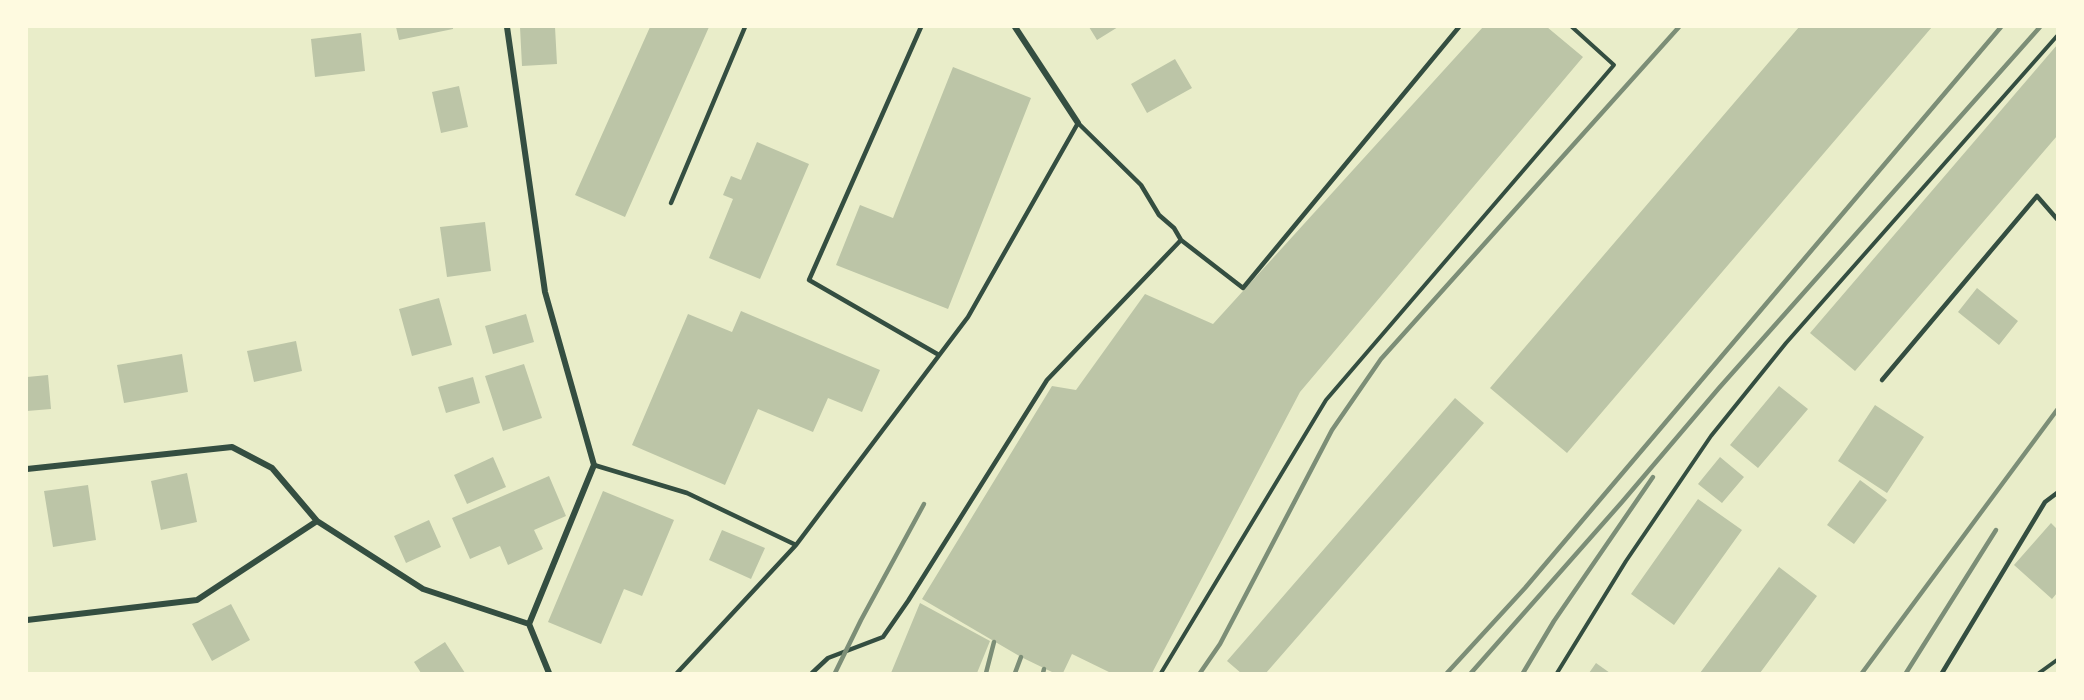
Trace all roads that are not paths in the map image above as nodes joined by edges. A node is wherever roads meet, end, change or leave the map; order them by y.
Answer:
1 (507, 27) edge
2 (745, 27) edge
3 (921, 27) edge
4 (1015, 27) edge
5 (1460, 27) edge
6 (1078, 123) junction
7 (671, 203) dead end
8 (2057, 219) edge
9 (1181, 240) junction
10 (939, 355) junction
11 (1882, 380) dead end
12 (594, 465) junction
13 (27, 470) edge
14 (2057, 493) edge
15 (317, 521) junction
16 (796, 545) junction
17 (27, 620) edge
18 (529, 624) junction
19 (549, 673) edge
20 (677, 673) edge
21 (812, 673) edge
22 (1942, 673) edge

1 - 12 street
2 - 7 lane
3 - 10 lane
4 - 6 street
5 - 9 lane
6 - 9 lane
6 - 10 lane
8 - 11 lane
9 - 21 lane
10 - 16 lane
12 - 16 lane
12 - 18 street
13 - 15 street
14 - 22 lane
15 - 17 street
15 - 18 street
16 - 20 lane
18 - 19 street

